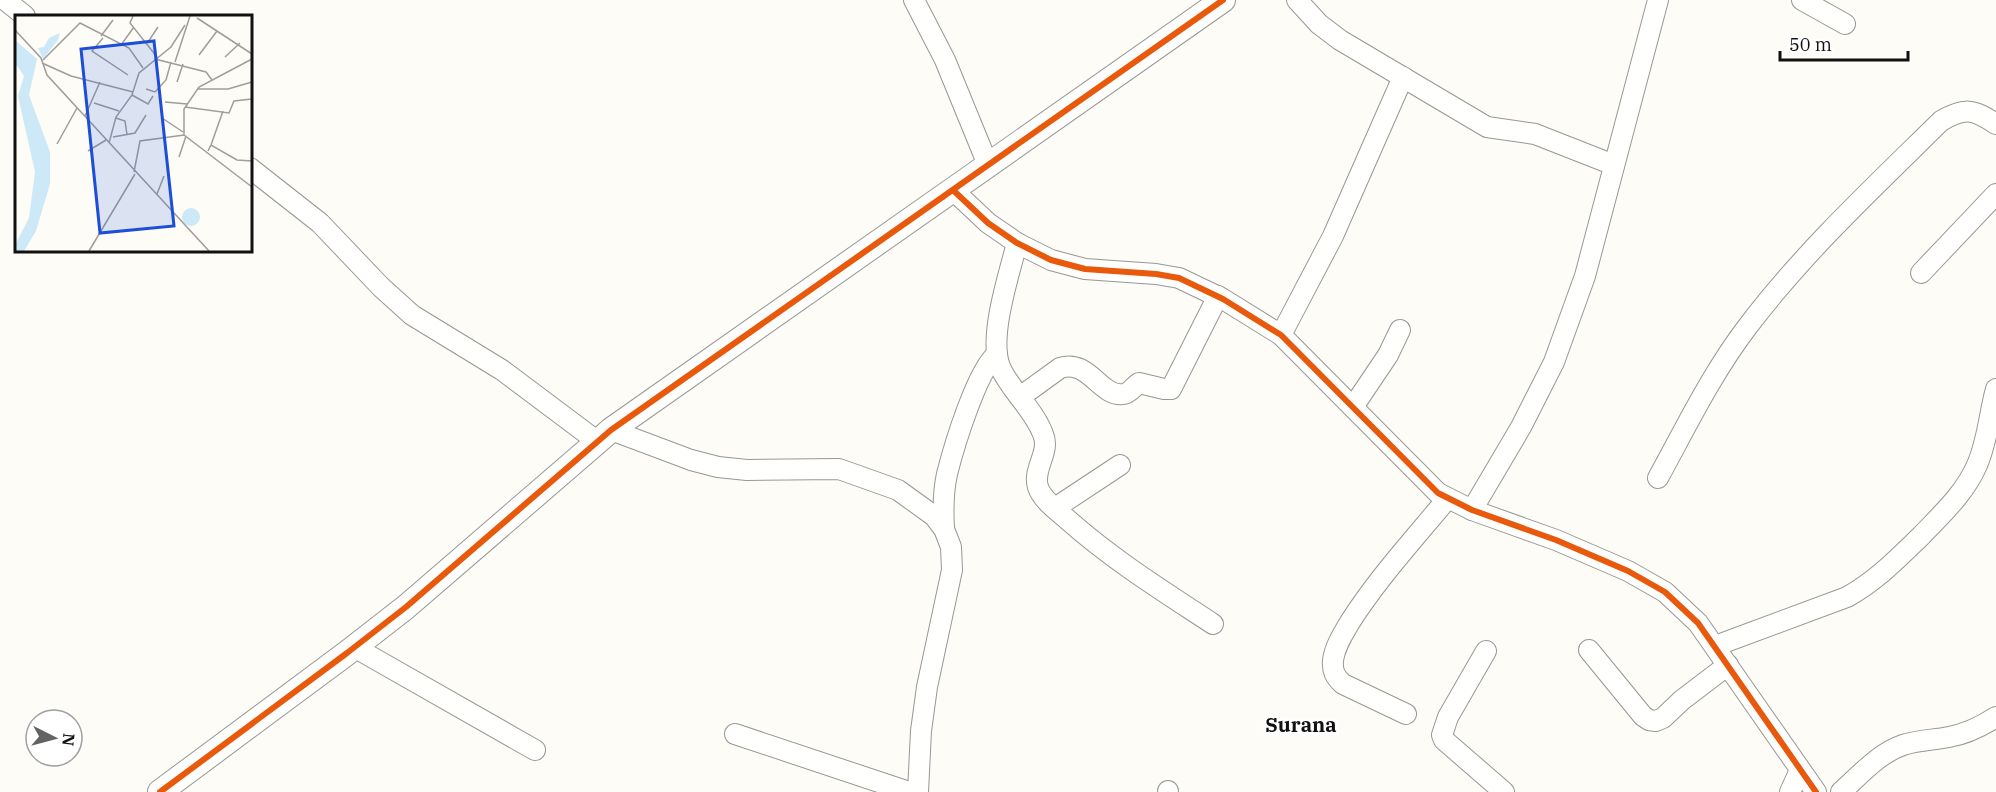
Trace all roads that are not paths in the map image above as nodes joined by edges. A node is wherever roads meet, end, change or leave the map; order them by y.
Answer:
1 (5, 0) edge
2 (914, 0) edge
3 (1223, 0) edge
4 (1297, 0) edge
5 (1658, 0) edge
6 (1802, 0) edge
7 (24, 15) edge
8 (1845, 24) dead end
9 (1403, 77) junction
10 (1996, 124) edge
11 (988, 165) junction
12 (1614, 165) junction
13 (252, 170) edge
14 (954, 191) junction
15 (1996, 194) edge
16 (1017, 243) junction
17 (1921, 273) dead end
18 (1218, 296) junction
19 (1400, 330) dead end
20 (1281, 335) junction
21 (997, 354) junction
22 (1996, 389) edge
23 (1020, 397) junction
24 (1353, 407) junction
25 (1992, 430) edge
26 (605, 436) junction
27 (1120, 465) dead end
28 (1658, 478) dead end
29 (1447, 499) junction
30 (1055, 508) junction
31 (1472, 510) junction
32 (944, 530) junction
33 (1213, 624) dead end
34 (1715, 646) junction
35 (354, 648) junction
36 (1589, 650) dead end
37 (1486, 651) dead end
38 (1728, 665) junction
39 (1406, 714) dead end
40 (1994, 723) edge
41 (735, 735) dead end
42 (535, 750) dead end
43 (1800, 770) junction
44 (160, 792) edge
45 (909, 792) edge
46 (918, 792) edge
47 (1504, 792) edge
48 (1790, 792) edge
49 (1816, 792) edge
50 (1841, 792) edge

1 - 7 street
2 - 11 street
3 - 11 street
4 - 9 street
5 - 12 street
6 - 8 street
9 - 12 street
9 - 20 street
10 - 28 street
11 - 14 street
12 - 31 street
13 - 26 street
14 - 16 street
14 - 26 street
15 - 17 street
16 - 18 street
16 - 21 street
18 - 20 street
18 - 23 street
19 - 24 street
20 - 24 street
21 - 23 street
21 - 32 street
22 - 25 street
23 - 30 street
24 - 29 street
25 - 34 street
26 - 32 street
26 - 35 street
27 - 30 street
29 - 31 street
29 - 39 street
30 - 33 street
31 - 34 street
32 - 46 street
34 - 38 street
35 - 42 street
35 - 44 street
36 - 38 street
37 - 47 street
38 - 43 street
40 - 50 street
41 - 45 street
43 - 48 street
43 - 49 street

